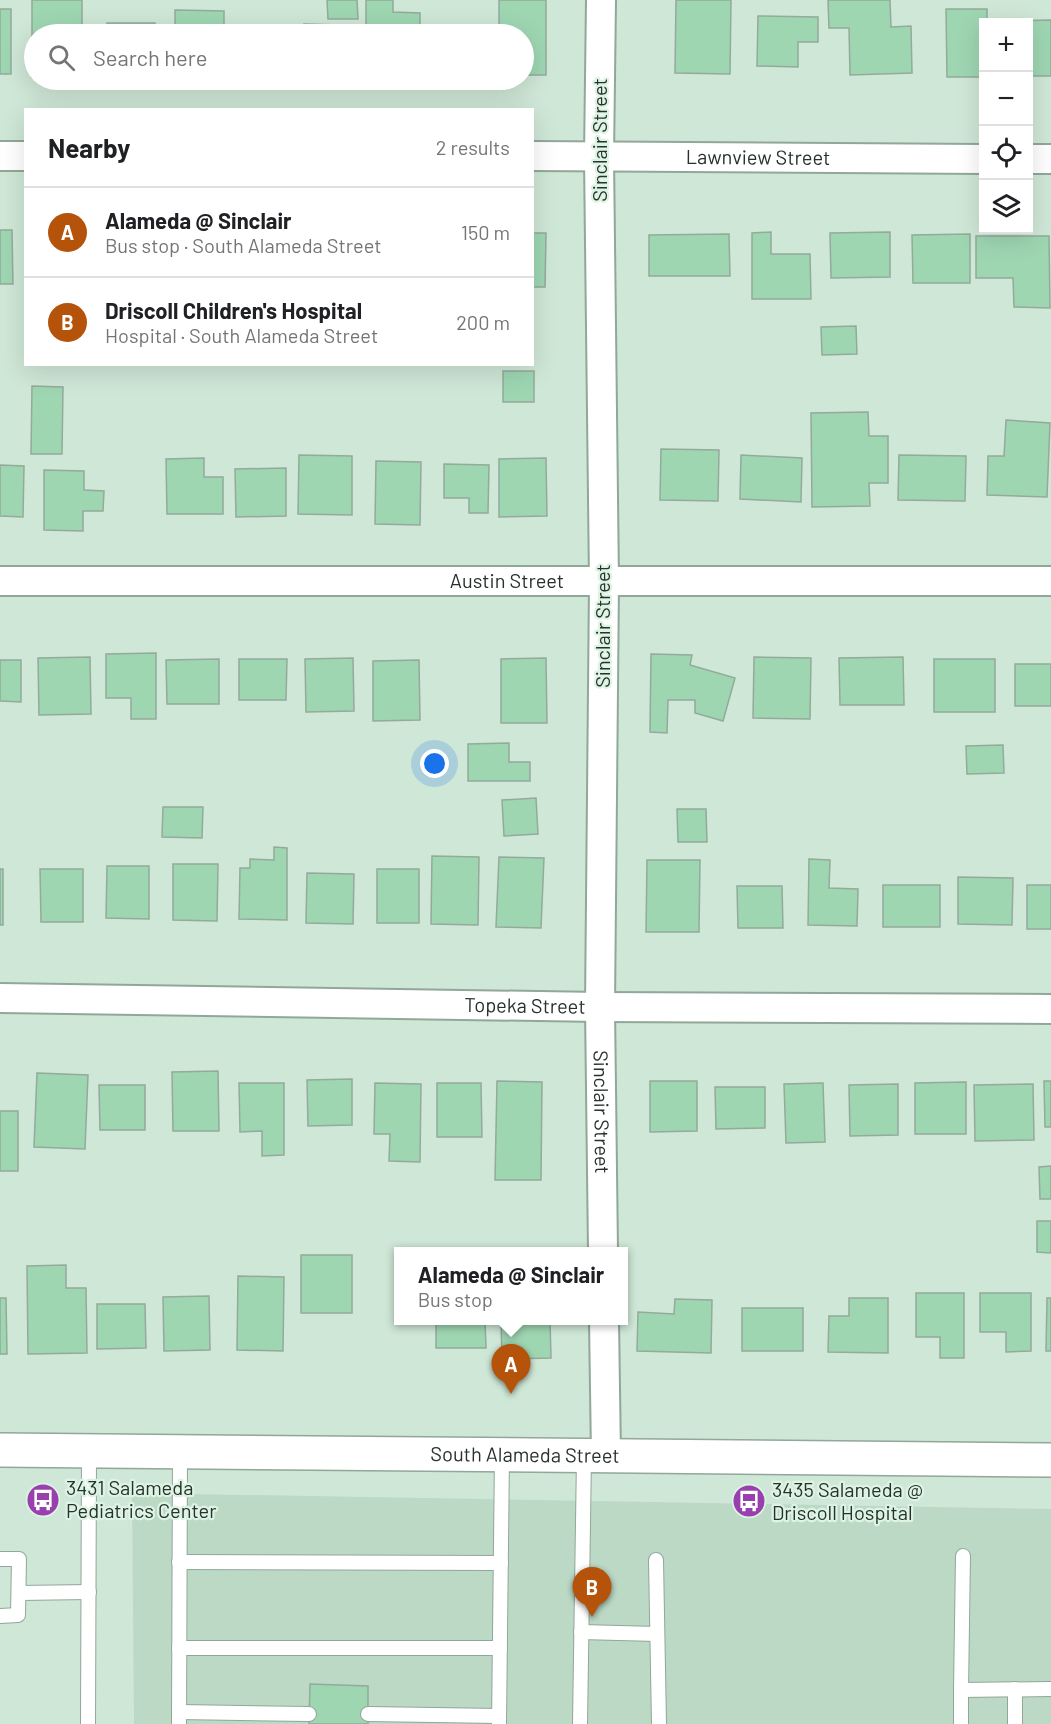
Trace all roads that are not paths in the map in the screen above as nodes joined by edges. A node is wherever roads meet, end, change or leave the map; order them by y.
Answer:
1 (602, 0) edge
2 (0, 156) edge
3 (24, 156) edge
4 (534, 156) edge
5 (600, 157) junction
6 (979, 159) edge
7 (1033, 159) edge
8 (1051, 159) edge
9 (0, 581) edge
10 (1051, 581) edge
11 (604, 582) junction
12 (0, 998) edge
13 (600, 1007) junction
14 (1051, 1009) edge
15 (603, 1247) edge
16 (604, 1325) edge
17 (0, 1450) edge
18 (89, 1451) junction
19 (180, 1452) junction
20 (502, 1454) junction
21 (595, 1455) junction
22 (1051, 1460) edge
23 (963, 1556) dead end
24 (0, 1559) edge
25 (656, 1560) dead end
26 (179, 1562) junction
27 (501, 1563) junction
28 (19, 1593) junction
29 (89, 1593) junction
30 (0, 1616) edge
31 (581, 1632) junction
32 (657, 1634) junction
33 (179, 1648) junction
34 (500, 1648) junction
35 (1015, 1689) junction
36 (1051, 1689) edge
37 (961, 1690) junction
38 (309, 1714) dead end
39 (368, 1714) dead end
40 (179, 1718) edge
41 (499, 1720) edge
42 (88, 1724) edge
43 (580, 1724) edge
44 (659, 1724) edge
45 (961, 1724) edge
46 (1015, 1724) edge

1 - 5 street, Sinclair Street
2 - 3 street
4 - 5 street, Lawnview Street
5 - 6 street, Lawnview Street
5 - 11 street, Sinclair Street
7 - 8 street
9 - 11 street, Austin Street
10 - 11 street, Austin Street
11 - 13 street, Sinclair Street
12 - 13 street, Topeka Street
13 - 14 street, Topeka Street
13 - 15 street, Sinclair Street
16 - 21 street
17 - 18 main road, South Alameda Street
18 - 19 main road, South Alameda Street
18 - 29 lane
19 - 20 main road, South Alameda Street
19 - 26 lane
20 - 21 main road, South Alameda Street
20 - 27 lane
21 - 22 main road, South Alameda Street
21 - 31 lane
23 - 37 lane
24 - 28 lane
25 - 32 lane
26 - 27 lane
26 - 33 lane
27 - 34 lane
28 - 29 lane
28 - 30 lane
29 - 42 lane
31 - 32 lane
31 - 43 lane
32 - 44 lane
33 - 34 lane
33 - 40 lane
34 - 41 lane
35 - 36 lane
35 - 37 lane
35 - 46 lane
37 - 45 lane
38 - 40 lane
39 - 41 lane

